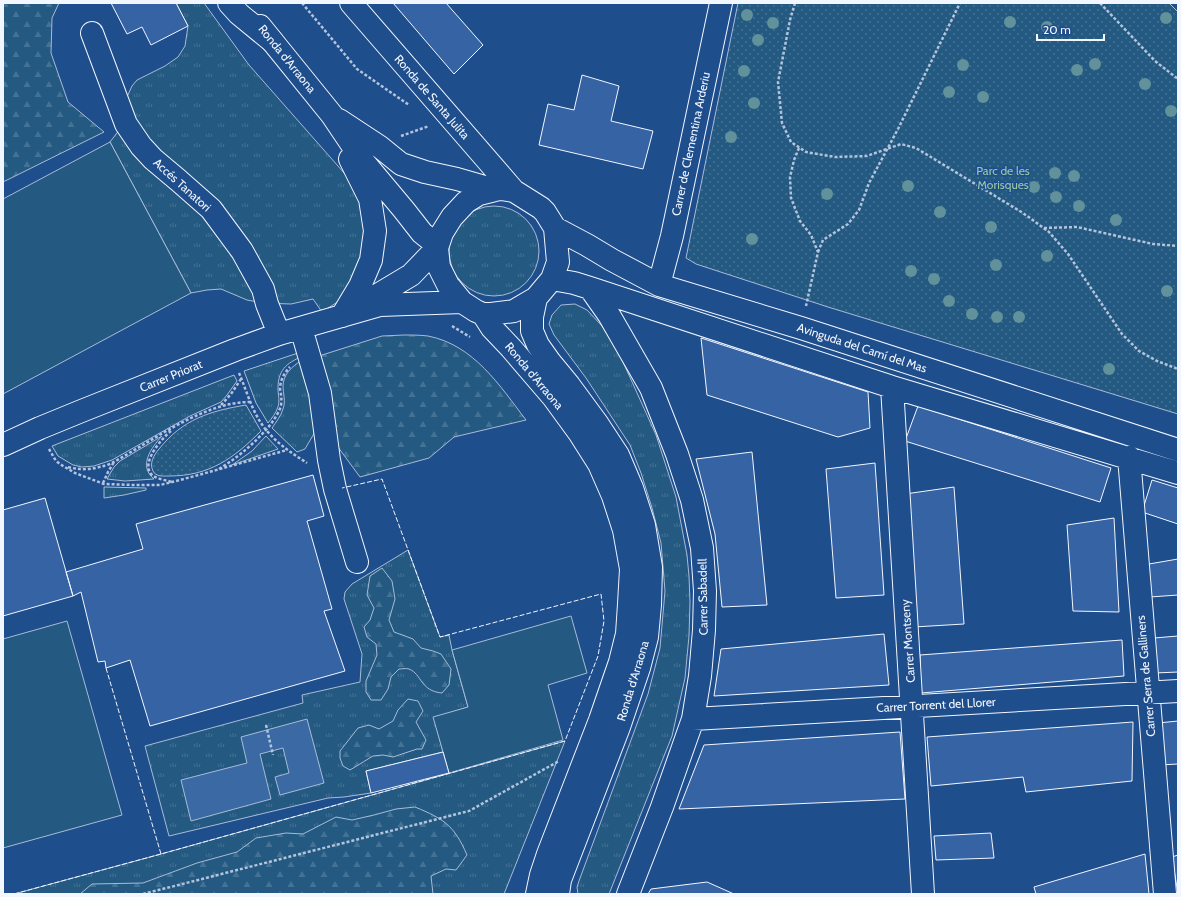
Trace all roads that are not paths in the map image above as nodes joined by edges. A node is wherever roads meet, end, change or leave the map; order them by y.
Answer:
1 (229, 3) edge
2 (242, 3) edge
3 (351, 3) edge
4 (721, 3) edge
5 (92, 33) dead end
6 (272, 41) junction
7 (332, 115) junction
8 (504, 190) junction
9 (555, 228) junction
10 (437, 247) junction
11 (552, 279) junction
12 (659, 285) junction
13 (590, 288) junction
14 (536, 298) junction
15 (462, 302) junction
16 (483, 314) junction
17 (342, 316) junction
18 (301, 328) junction
19 (279, 334) junction
20 (892, 387) junction
21 (3, 445) edge
22 (1178, 450) edge
23 (1128, 457) junction
24 (1178, 473) edge
25 (357, 562) dead end
26 (1178, 691) edge
27 (1148, 693) junction
28 (912, 707) junction
29 (693, 719) junction
30 (537, 894) edge
31 (558, 894) edge
32 (628, 894) edge
33 (923, 894) edge
34 (1165, 894) edge

1 - 6 main road
2 - 6 main road, Ronda d'Arraona
3 - 8 main road, Ronda de Santa Julita
4 - 12 main road, Carrer de Clementina Arderiu
5 - 19 main road, Accés Tanatori
6 - 7 main road, Ronda d'Arraona
7 - 8 main road, Ronda d'Arraona
7 - 10 main road, Ronda d'Arraona
7 - 17 main road, Ronda d'Arraona
8 - 9 main road
8 - 10 main road
9 - 11 main road
9 - 12 main road, Avinguda del Camí del Mas
10 - 15 main road
10 - 17 main road, Carrer Priorat
11 - 13 main road
11 - 14 main road
12 - 22 main road, Avinguda del Camí del Mas
13 - 20 main road
13 - 29 main road, Carrer Sabadell
14 - 16 main road
14 - 31 main road, Ronda d'Arraona
15 - 16 main road
15 - 17 main road, Carrer Priorat
16 - 30 main road, Ronda d'Arraona
17 - 18 main road, Carrer Priorat
18 - 19 main road, Carrer Priorat
18 - 25 main road
19 - 21 main road, Carrer Priorat
20 - 23 main road
20 - 28 main road, Carrer Montseny
23 - 24 main road
23 - 27 main road, Carrer Serra de Galliners
26 - 27 main road, Carrer Torrent del Llorer
27 - 28 main road, Carrer Torrent del Llorer
27 - 34 main road, Carrer Serra de Galliners
28 - 29 main road, Carrer Torrent del Llorer
28 - 33 main road, Carrer Montseny
29 - 32 main road, Carrer Sabadell

